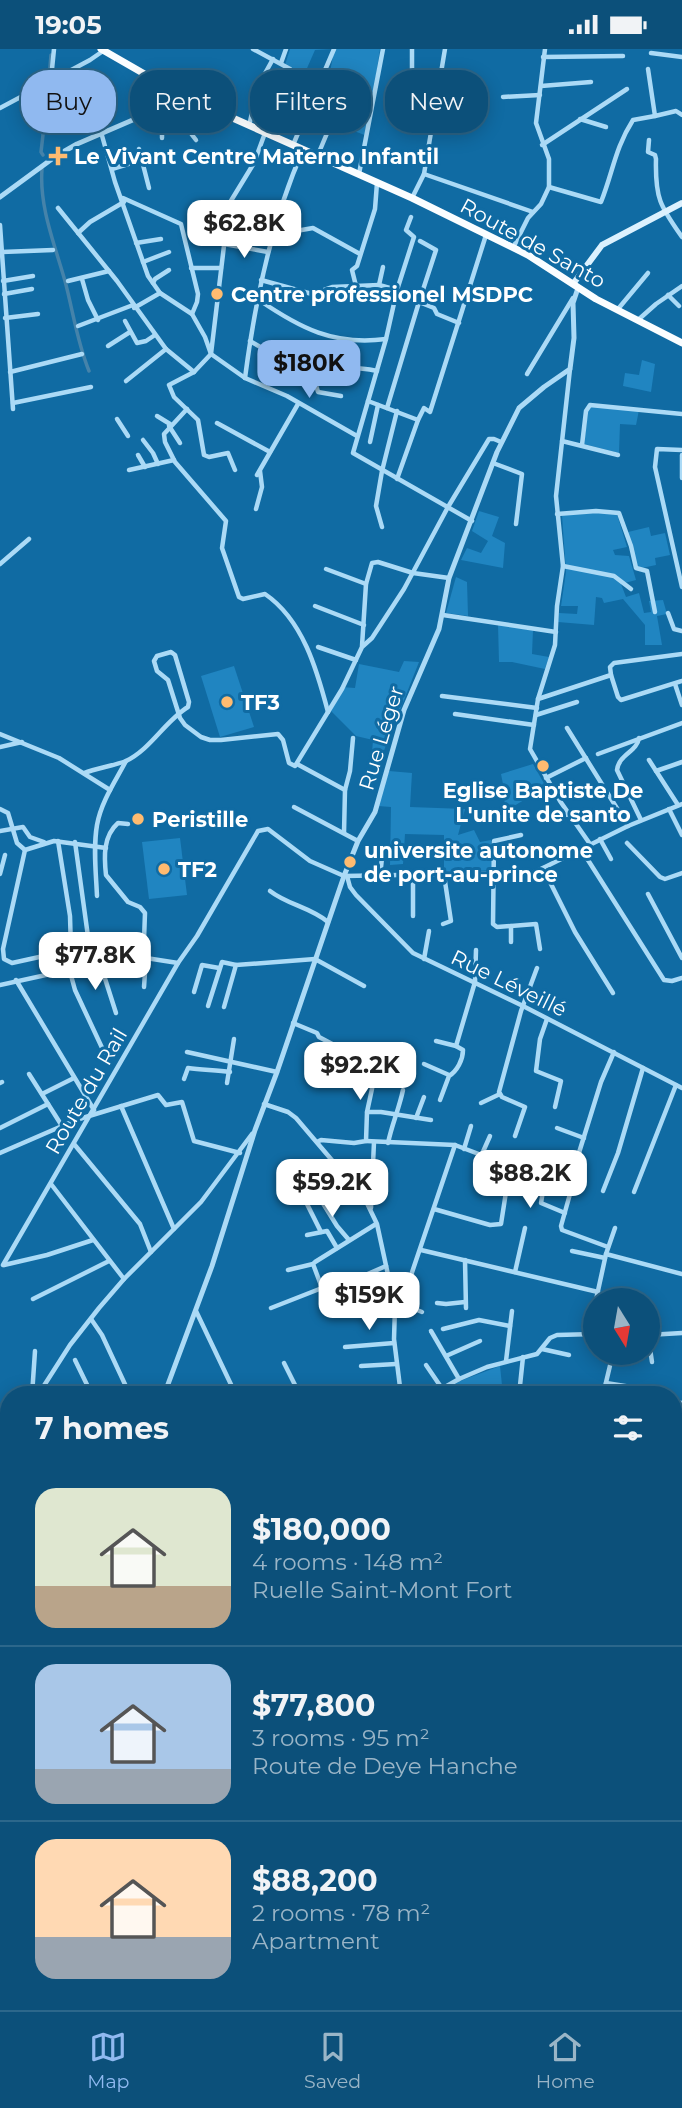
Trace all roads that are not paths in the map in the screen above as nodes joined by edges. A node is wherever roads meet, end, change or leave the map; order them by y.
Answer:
1 (54, 49) edge
2 (253, 49) edge
3 (286, 49) edge
4 (334, 49) edge
5 (383, 49) edge
6 (412, 49) edge
7 (445, 49) edge
8 (545, 49) edge
9 (103, 50) edge
10 (651, 53) dead end
11 (623, 56) dead end
12 (543, 57) junction
13 (682, 57) edge
14 (273, 58) junction
15 (281, 63) junction
16 (290, 69) dead end
17 (648, 69) dead end
18 (52, 70) edge
19 (70, 70) edge
20 (138, 70) edge
21 (412, 70) edge
22 (591, 82) dead end
23 (541, 86) junction
24 (627, 89) dead end
25 (540, 95) junction
26 (21, 96) edge
27 (503, 97) dead end
28 (0, 108) edge
29 (682, 115) edge
30 (655, 116) junction
31 (580, 119) junction
32 (236, 120) edge
33 (249, 126) junction
34 (606, 127) dead end
35 (100, 133) edge
36 (102, 133) edge
37 (162, 133) edge
38 (191, 133) edge
39 (327, 133) edge
40 (265, 134) junction
41 (162, 138) dead end
42 (196, 140) dead end
43 (649, 140) dead end
44 (542, 145) junction
45 (292, 146) junction
46 (139, 149) dead end
47 (303, 150) junction
48 (317, 157) junction
49 (141, 160) junction
50 (111, 169) junction
51 (359, 174) junction
52 (424, 174) junction
53 (377, 183) junction
54 (549, 187) junction
55 (149, 188) dead end
56 (0, 197) edge
57 (412, 198) junction
58 (123, 200) junction
59 (682, 203) edge
60 (58, 208) dead end
61 (533, 212) junction
62 (664, 212) junction
63 (411, 216) dead end
64 (0, 225) edge
65 (78, 233) junction
66 (273, 235) junction
67 (486, 235) junction
68 (682, 237) edge
69 (161, 239) dead end
70 (420, 241) dead end
71 (136, 243) junction
72 (224, 244) junction
73 (513, 248) junction
74 (53, 250) dead end
75 (2, 252) edge
76 (268, 252) junction
77 (169, 253) dead end
78 (360, 254) junction
79 (1, 261) edge
80 (143, 262) junction
81 (383, 267) dead end
82 (191, 268) junction
83 (221, 268) junction
84 (169, 270) dead end
85 (109, 271) junction
86 (648, 273) dead end
87 (33, 276) dead end
88 (82, 279) junction
89 (261, 280) junction
90 (3, 281) junction
91 (68, 281) dead end
92 (153, 283) junction
93 (379, 285) junction
94 (356, 286) junction
95 (576, 286) junction
96 (682, 286) edge
97 (32, 289) dead end
98 (397, 290) junction
99 (160, 293) junction
100 (4, 294) junction
101 (668, 295) junction
102 (573, 297) junction
103 (258, 300) junction
104 (419, 302) junction
105 (133, 306) junction
106 (679, 306) dead end
107 (618, 310) junction
108 (38, 314) dead end
109 (192, 314) junction
110 (5, 318) junction
111 (98, 320) junction
112 (638, 320) junction
113 (125, 321) dead end
114 (458, 323) junction
115 (78, 326) dead end
116 (130, 333) junction
117 (155, 335) junction
118 (386, 339) junction
119 (250, 341) junction
120 (682, 344) edge
121 (108, 346) dead end
122 (166, 349) junction
123 (82, 354) dead end
124 (211, 354) junction
125 (311, 367) junction
126 (570, 369) junction
127 (377, 371) junction
128 (10, 372) junction
129 (194, 372) junction
130 (527, 374) dead end
131 (245, 378) junction
132 (126, 381) dead end
133 (92, 387) dead end
134 (341, 396) dead end
135 (368, 401) junction
136 (298, 404) junction
137 (378, 405) junction
138 (387, 408) junction
139 (187, 409) junction
140 (397, 411) junction
141 (682, 414) edge
142 (157, 416) dead end
143 (117, 419) dead end
144 (418, 420) junction
145 (216, 423) dead end
146 (170, 425) junction
147 (128, 436) dead end
148 (357, 436) junction
149 (143, 440) dead end
150 (562, 441) junction
151 (370, 442) dead end
152 (501, 442) junction
153 (180, 443) dead end
154 (582, 445) junction
155 (270, 452) junction
156 (682, 453) edge
157 (138, 455) dead end
158 (618, 455) dead end
159 (174, 460) junction
160 (493, 463) junction
161 (158, 464) junction
162 (145, 467) junction
163 (129, 470) dead end
164 (235, 470) dead end
165 (382, 471) junction
166 (682, 478) edge
167 (397, 479) junction
168 (448, 507) junction
169 (256, 509) dead end
170 (556, 515) junction
171 (472, 521) junction
172 (516, 524) dead end
173 (382, 527) dead end
174 (29, 539) dead end
175 (0, 565) edge
176 (563, 566) junction
177 (326, 569) dead end
178 (413, 573) junction
179 (449, 578) junction
180 (366, 584) junction
181 (682, 587) edge
182 (631, 589) dead end
183 (315, 606) dead end
184 (655, 613) dead end
185 (668, 613) dead end
186 (443, 615) junction
187 (364, 625) junction
188 (682, 631) edge
189 (556, 632) junction
190 (318, 647) dead end
191 (362, 647) junction
192 (682, 654) edge
193 (356, 660) junction
194 (611, 675) junction
195 (682, 681) edge
196 (675, 684) junction
197 (442, 696) dead end
198 (538, 699) junction
199 (577, 702) dead end
200 (682, 705) edge
201 (537, 708) junction
202 (178, 712) junction
203 (329, 713) junction
204 (455, 714) dead end
205 (536, 715) junction
206 (682, 723) edge
207 (534, 725) junction
208 (567, 728) dead end
209 (0, 734) edge
210 (353, 738) dead end
211 (639, 739) junction
212 (22, 742) junction
213 (0, 747) edge
214 (598, 754) dead end
215 (586, 758) junction
216 (649, 760) dead end
217 (127, 761) junction
218 (682, 762) edge
219 (295, 765) junction
220 (656, 771) junction
221 (84, 773) junction
222 (546, 778) junction
223 (110, 790) junction
224 (345, 790) junction
225 (680, 804) edge
226 (294, 807) dead end
227 (0, 809) edge
228 (670, 809) junction
229 (569, 814) junction
230 (9, 815) junction
231 (641, 820) junction
232 (541, 821) dead end
233 (128, 824) dead end
234 (628, 826) junction
235 (23, 827) junction
236 (12, 828) junction
237 (0, 831) edge
238 (344, 833) junction
239 (521, 835) dead end
240 (682, 835) edge
241 (600, 839) junction
242 (58, 841) junction
243 (359, 841) junction
244 (75, 842) junction
245 (47, 843) junction
246 (627, 843) dead end
247 (590, 844) junction
248 (96, 846) junction
249 (106, 848) junction
250 (383, 849) dead end
251 (581, 849) junction
252 (25, 850) junction
253 (5, 855) dead end
254 (611, 859) dead end
255 (543, 868) junction
256 (492, 873) junction
257 (682, 873) edge
258 (0, 874) edge
259 (444, 875) junction
260 (345, 876) junction
261 (380, 876) junction
262 (413, 876) junction
263 (270, 891) dead end
264 (648, 894) dead end
265 (97, 896) dead end
266 (413, 916) dead end
267 (328, 922) junction
268 (443, 924) dead end
269 (511, 926) junction
270 (429, 931) dead end
271 (511, 942) dead end
272 (540, 949) dead end
273 (71, 950) junction
274 (476, 950) dead end
275 (90, 951) junction
276 (146, 958) junction
277 (682, 958) edge
278 (315, 959) junction
279 (424, 959) junction
280 (100, 963) junction
281 (178, 963) junction
282 (236, 965) junction
283 (69, 968) junction
284 (219, 968) junction
285 (537, 968) dead end
286 (682, 978) edge
287 (16, 980) junction
288 (475, 982) junction
289 (0, 985) edge
290 (364, 986) dead end
291 (144, 987) dead end
292 (194, 992) dead end
293 (613, 993) dead end
294 (208, 1006) dead end
295 (523, 1006) junction
296 (224, 1007) dead end
297 (116, 1013) dead end
298 (547, 1019) junction
299 (293, 1024) junction
300 (234, 1039) dead end
301 (436, 1041) dead end
302 (337, 1046) dead end
303 (456, 1046) junction
304 (104, 1052) dead end
305 (187, 1052) dead end
306 (614, 1052) junction
307 (232, 1063) junction
308 (424, 1064) dead end
309 (643, 1068) junction
310 (230, 1072) junction
311 (277, 1072) junction
312 (29, 1074) dead end
313 (449, 1075) junction
314 (74, 1078) junction
315 (184, 1079) dead end
316 (388, 1079) dead end
317 (227, 1083) dead end
318 (676, 1085) junction
319 (682, 1088) edge
320 (403, 1090) dead end
321 (42, 1094) junction
322 (500, 1094) junction
323 (424, 1097) dead end
324 (440, 1100) dead end
325 (481, 1103) dead end
326 (48, 1104) junction
327 (264, 1104) junction
328 (121, 1106) junction
329 (555, 1107) dead end
330 (94, 1110) junction
331 (368, 1112) junction
332 (397, 1114) junction
333 (90, 1117) junction
334 (416, 1118) junction
335 (431, 1121) dead end
336 (62, 1126) junction
337 (471, 1126) dead end
338 (0, 1128) edge
339 (558, 1128) dead end
340 (255, 1130) junction
341 (490, 1136) dead end
342 (515, 1136) dead end
343 (584, 1138) junction
344 (366, 1141) junction
345 (317, 1142) junction
346 (374, 1142) junction
347 (388, 1143) junction
348 (74, 1144) junction
349 (455, 1146) junction
350 (464, 1149) junction
351 (0, 1153) edge
352 (240, 1153) junction
353 (482, 1154) junction
354 (488, 1157) junction
355 (545, 1179) junction
356 (51, 1184) junction
357 (311, 1184) dead end
358 (568, 1188) junction
359 (603, 1191) dead end
360 (316, 1192) junction
361 (634, 1192) dead end
362 (434, 1209) junction
363 (371, 1210) junction
364 (565, 1213) junction
365 (377, 1224) junction
366 (525, 1228) dead end
367 (615, 1228) dead end
368 (174, 1229) junction
369 (321, 1232) junction
370 (307, 1235) dead end
371 (93, 1240) junction
372 (349, 1240) junction
373 (608, 1247) junction
374 (337, 1248) junction
375 (421, 1251) junction
376 (572, 1251) dead end
377 (151, 1252) junction
378 (605, 1256) junction
379 (465, 1260) junction
380 (109, 1261) junction
381 (313, 1264) junction
382 (386, 1266) junction
383 (288, 1270) dead end
384 (515, 1272) junction
385 (682, 1274) edge
386 (124, 1279) junction
387 (345, 1285) dead end
388 (583, 1288) edge
389 (599, 1288) edge
390 (392, 1295) junction
391 (33, 1299) dead end
392 (400, 1303) junction
393 (437, 1303) dead end
394 (353, 1304) dead end
395 (395, 1307) junction
396 (271, 1308) dead end
397 (196, 1311) junction
398 (512, 1311) dead end
399 (422, 1312) dead end
400 (91, 1319) junction
401 (510, 1326) junction
402 (443, 1329) dead end
403 (431, 1331) dead end
404 (583, 1333) edge
405 (682, 1333) edge
406 (660, 1334) edge
407 (480, 1341) dead end
408 (394, 1343) junction
409 (345, 1347) dead end
410 (542, 1349) junction
411 (35, 1351) dead end
412 (569, 1355) dead end
413 (446, 1356) junction
414 (523, 1357) junction
415 (75, 1360) dead end
416 (506, 1361) junction
417 (284, 1363) dead end
418 (396, 1364) junction
419 (426, 1365) dead end
420 (610, 1365) edge
421 (361, 1366) dead end
422 (459, 1379) junction
423 (606, 1383) junction
424 (33, 1386) edge
425 (44, 1386) edge
426 (88, 1386) edge
427 (126, 1386) edge
428 (167, 1386) edge
429 (232, 1386) edge
430 (296, 1386) edge
431 (400, 1386) edge
432 (440, 1386) edge
433 (443, 1386) edge
434 (520, 1386) edge
435 (605, 1386) edge
436 (625, 1386) edge

1 - 18 street
2 - 14 street
3 - 15 street
4 - 45 street
5 - 51 street
6 - 21 street
7 - 52 street
8 - 12 street
9 - 19 street
9 - 20 main road, Route de Santo
10 - 13 street
11 - 12 street
12 - 23 street
14 - 15 street
14 - 33 street
15 - 16 street
17 - 30 street
22 - 23 street
23 - 25 street
24 - 31 street
25 - 27 street
25 - 44 street
26 - 28 street
29 - 30 street
30 - 54 street
31 - 34 street
31 - 44 street
32 - 33 main road, Route de Santo
33 - 40 main road, Route de Santo
35 - 56 street
36 - 50 street
37 - 41 street
38 - 42 street
39 - 48 street
40 - 45 main road, Route de Santo
40 - 72 street
43 - 62 street
44 - 54 street
45 - 47 main road, Route de Santo
46 - 49 street
47 - 48 main road, Route de Santo
47 - 66 street
48 - 51 main road, Route de Santo
49 - 50 street
49 - 55 street
50 - 58 street
51 - 53 main road, Route de Santo
52 - 57 street
52 - 61 street
53 - 57 main road, Route de Santo
53 - 78 street
54 - 61 street
57 - 67 main road, Route de Santo
58 - 65 street
58 - 71 street
58 - 82 street
59 - 62 main road
60 - 65 street
61 - 73 street
62 - 68 street
62 - 95 main road
63 - 98 street
64 - 75 street
65 - 85 street
66 - 76 street
66 - 78 street
67 - 73 main road, Route de Santo
67 - 114 street
69 - 71 street
70 - 104 street
71 - 80 street
72 - 76 street
72 - 83 street
73 - 95 main road, Route de Santo
74 - 75 street
75 - 79 street
76 - 89 street
77 - 80 street
78 - 94 street
79 - 90 street
80 - 92 street
81 - 93 street
82 - 83 street
82 - 109 street
83 - 124 street
84 - 92 street
85 - 88 street
85 - 105 street
86 - 107 street
87 - 90 street
88 - 91 street
88 - 111 street
89 - 94 street
89 - 103 street
90 - 100 street
92 - 99 street
93 - 94 street
93 - 98 street
95 - 102 street
95 - 107 main road, Route de Santo
96 - 101 street
97 - 100 street
98 - 118 street
99 - 105 street
99 - 109 street
100 - 110 street
101 - 106 street
101 - 112 street
102 - 126 street
102 - 130 street
103 - 118 street
103 - 119 street
104 - 114 street
104 - 138 street
105 - 111 street
105 - 117 street
107 - 112 main road, Route de Santo
108 - 110 street
109 - 124 street
110 - 128 street
111 - 115 street
112 - 120 main road, Route de Santo
113 - 116 street
114 - 144 street
116 - 117 street
116 - 121 street
117 - 122 street
118 - 127 street
119 - 125 street
119 - 131 street
122 - 129 street
122 - 132 street
123 - 128 street
124 - 129 street
124 - 131 street
125 - 127 street
125 - 134 street
126 - 150 street
126 - 152 street, Rue Léger
127 - 135 street
128 - 133 street
129 - 139 street
131 - 136 street
135 - 137 street
135 - 148 street
136 - 148 street
136 - 155 street
137 - 138 street
137 - 151 street
138 - 140 street
139 - 146 street
139 - 164 street
140 - 144 street
140 - 165 street
141 - 154 street
142 - 146 street
143 - 147 street
144 - 167 street
145 - 155 street
146 - 153 street
146 - 159 street
148 - 165 street
149 - 161 street
150 - 154 street
150 - 170 street
152 - 160 street, Rue Léger
152 - 168 street
154 - 158 street
155 - 169 street
156 - 166 street
156 - 181 street
157 - 162 street
159 - 161 street
159 - 203 street
160 - 171 street, Rue Léger
160 - 172 street
161 - 162 street
162 - 163 street
165 - 167 street
165 - 173 street
167 - 168 street
168 - 171 street
168 - 178 street
170 - 176 street
170 - 184 street
171 - 179 street, Rue Léger
174 - 175 street
176 - 182 street
176 - 189 street
177 - 180 street
178 - 179 street
178 - 180 street
178 - 191 street
179 - 186 street, Rue Léger
180 - 187 street
183 - 187 street
185 - 188 street
186 - 189 street
186 - 243 street, Rue Léger
187 - 191 street
189 - 198 street
190 - 193 street
191 - 193 street
192 - 194 street
193 - 203 street
194 - 196 street
194 - 198 street
195 - 196 street
196 - 200 street
197 - 201 street
198 - 201 street
199 - 205 street
201 - 205 street
202 - 202 street
202 - 217 street
202 - 219 street
203 - 219 street
204 - 207 street
205 - 207 street
206 - 211 street
207 - 222 street
208 - 215 street
209 - 212 street
210 - 224 street
211 - 214 street
211 - 231 street
212 - 213 street
212 - 221 street
215 - 222 street
215 - 234 street
216 - 220 street
217 - 221 street
217 - 223 street
218 - 220 street
219 - 224 street
220 - 225 street
221 - 223 street
222 - 229 street
223 - 248 street
224 - 238 street
225 - 228 street
226 - 238 street
227 - 230 street
228 - 231 street
228 - 240 street
229 - 232 street
229 - 247 street
230 - 235 street
230 - 236 street
231 - 234 street
233 - 249 street
234 - 241 street
235 - 236 street
235 - 245 street
236 - 237 street
236 - 252 street
238 - 243 street
239 - 256 street
241 - 247 street
241 - 254 street
242 - 244 street
242 - 245 street
242 - 273 street
243 - 260 street, Rue Léger
244 - 248 street
244 - 275 street
245 - 252 street
246 - 257 street
247 - 251 street
248 - 249 street
248 - 265 street
249 - 275 street
250 - 261 street
251 - 255 street
251 - 286 street
252 - 273 street
253 - 258 street
255 - 256 street
255 - 293 street
256 - 259 street
256 - 269 street
259 - 262 street
259 - 268 street
260 - 261 street
260 - 267 street, Rue Léger
260 - 279 street, Rue Léveillé
260 - 281 street, Route du Rail
261 - 262 street
262 - 266 street
263 - 267 street
264 - 277 street
267 - 278 street, Rue Léger
269 - 271 street
269 - 272 street
270 - 279 street
273 - 275 street
274 - 288 street
276 - 280 street
276 - 281 street
276 - 291 street
278 - 282 street
278 - 290 street
278 - 299 street, Rue Léger
279 - 288 street, Rue Léveillé
280 - 283 street
280 - 297 street
281 - 330 street, Route du Rail
282 - 284 street
282 - 296 street
283 - 287 street
283 - 304 street
284 - 292 street
284 - 294 street
285 - 295 street
287 - 289 street
287 - 314 street
288 - 295 street, Rue Léveillé
288 - 303 street
295 - 298 street, Rue Léveillé
295 - 322 street
298 - 306 street, Rue Léveillé
298 - 329 street
299 - 302 street
299 - 311 street, Rue Léger
300 - 307 street
301 - 303 street
303 - 313 street
305 - 307 street
306 - 309 street, Rue Léveillé
306 - 343 street
307 - 310 street
307 - 311 street
308 - 313 street
309 - 318 street, Rue Léveillé
309 - 359 street
310 - 315 street
310 - 317 street
311 - 327 street, Rue Léger
312 - 321 street
313 - 324 street
314 - 321 street
314 - 330 street
316 - 331 street
318 - 319 street, Rue Léveillé
318 - 361 street
320 - 332 street
321 - 326 street
322 - 325 street
322 - 342 street
323 - 334 street
326 - 336 street
326 - 338 street
327 - 340 street, Rue Léger
327 - 345 street
328 - 333 street
328 - 352 street
328 - 368 street
330 - 333 street, Route du Rail
331 - 332 street
331 - 344 street
332 - 334 street
332 - 347 street
333 - 336 street
333 - 348 street, Route du Rail
334 - 335 street
336 - 351 street
337 - 350 street
339 - 343 street
340 - 352 street
340 - 397 street, Rue Léger
341 - 353 street
343 - 358 street
344 - 345 street
344 - 346 street
345 - 363 street
346 - 347 street
346 - 363 street
347 - 349 street
348 - 356 street, Route du Rail
348 - 377 street
349 - 350 street
349 - 362 street
350 - 353 street
352 - 368 street
353 - 354 street
354 - 355 street
354 - 362 street
355 - 358 street
355 - 364 street
356 - 371 street
356 - 371 street, Route du Rail
357 - 360 street
358 - 364 street
360 - 369 street
360 - 372 street
362 - 375 street
363 - 365 street
364 - 373 street
365 - 372 street
365 - 382 street
366 - 384 street
367 - 373 street
368 - 377 street
369 - 370 street
369 - 374 street
371 - 380 street
372 - 374 street
373 - 378 street
374 - 381 street
375 - 379 street
375 - 392 street
376 - 378 street
377 - 386 street
378 - 385 street
378 - 389 street
379 - 384 street
379 - 393 street
380 - 386 street
380 - 391 street
381 - 383 street
381 - 396 street
382 - 387 street
382 - 390 street
384 - 388 street
386 - 400 street
390 - 394 street
390 - 395 street
392 - 395 street
392 - 399 street
395 - 408 street
397 - 428 street, Rue Léger
397 - 429 street
398 - 401 street
400 - 425 street
400 - 427 street
401 - 402 street
401 - 416 street
403 - 413 street
404 - 410 street
405 - 406 street
407 - 413 street
408 - 409 street
408 - 418 street
410 - 412 street
410 - 414 street
411 - 424 street
413 - 422 street
414 - 416 street
414 - 434 street
415 - 426 street
416 - 422 street
417 - 430 street
418 - 421 street
418 - 431 street
419 - 432 street
420 - 423 street
422 - 433 street
423 - 435 street
423 - 436 street

